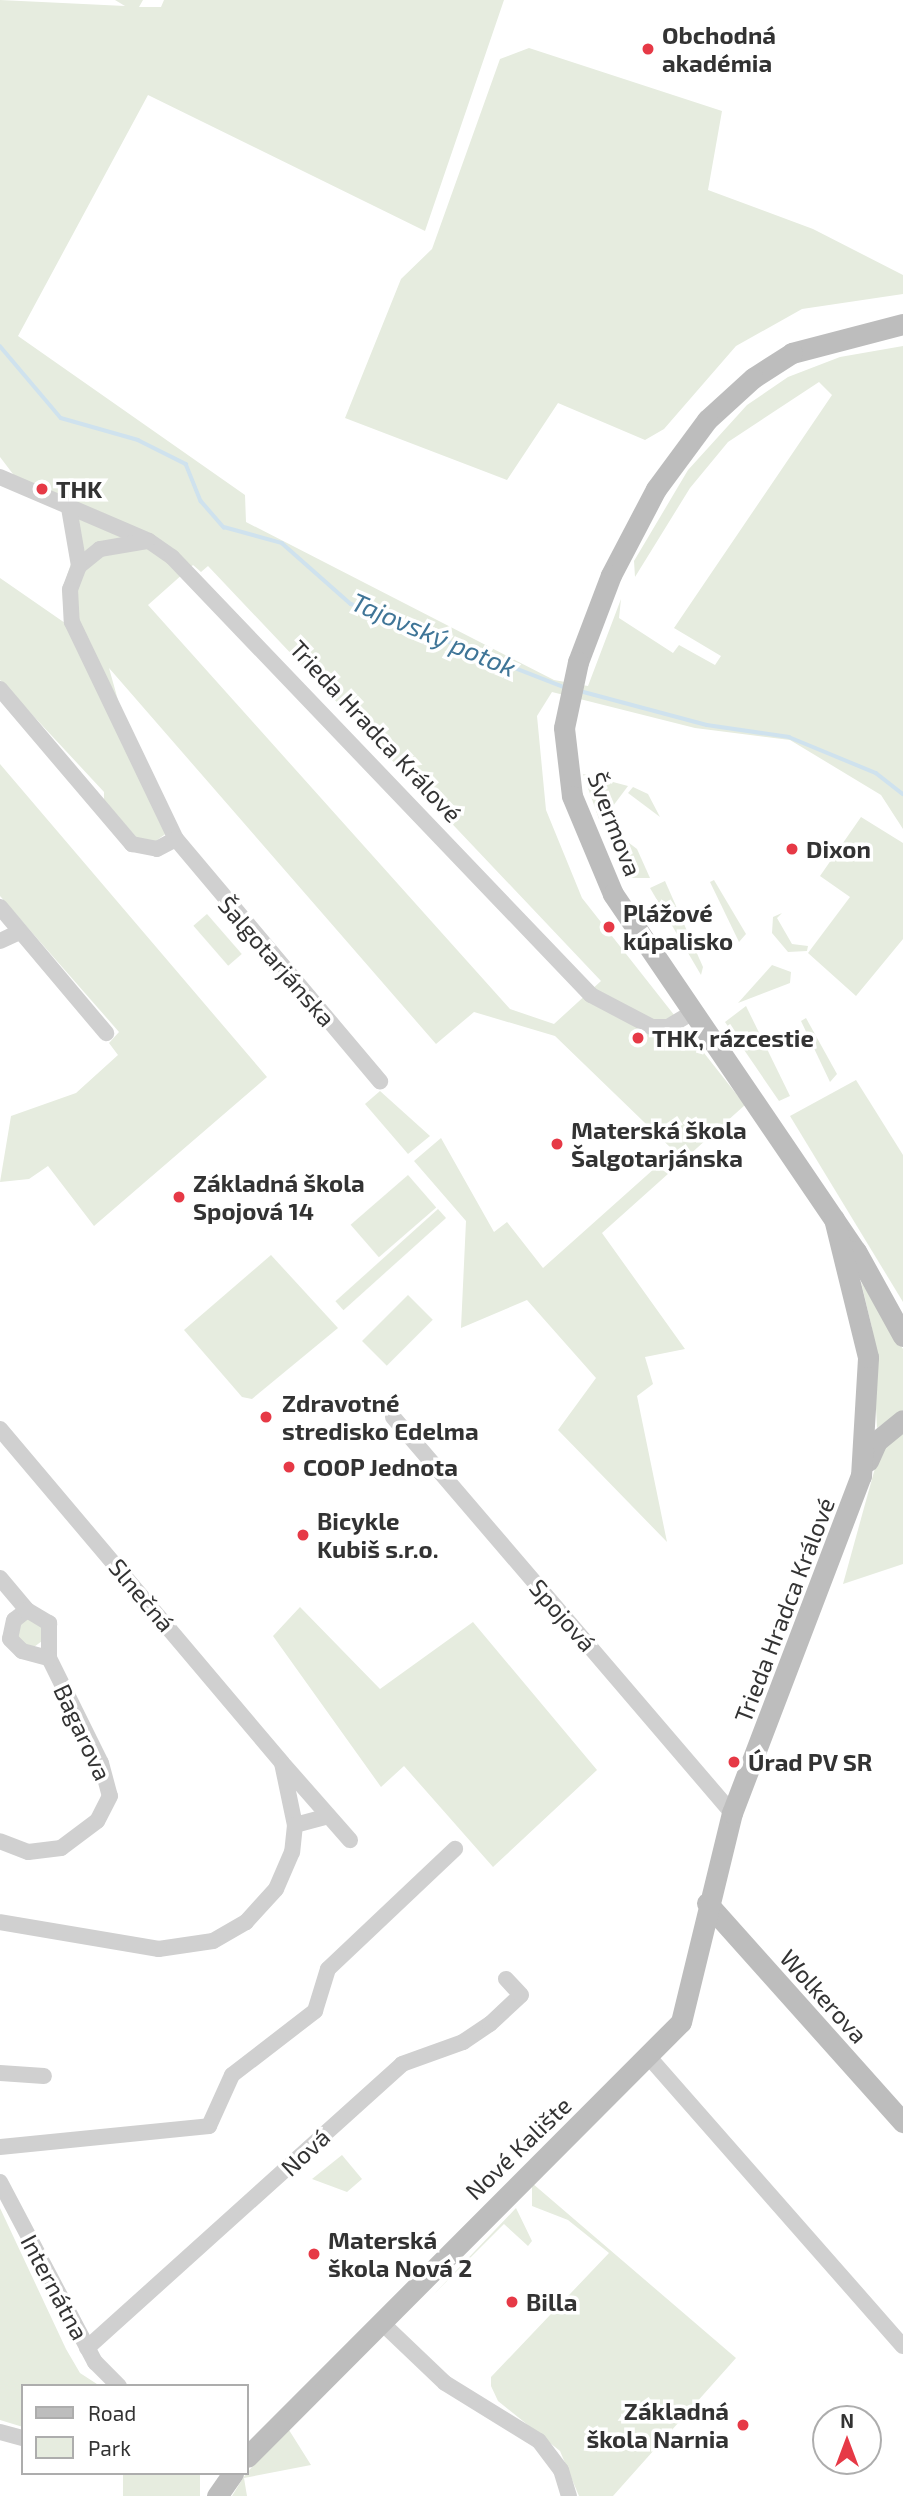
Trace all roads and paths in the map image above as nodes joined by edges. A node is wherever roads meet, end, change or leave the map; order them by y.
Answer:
1 (903, 324) edge
2 (0, 477) edge
3 (69, 508) junction
4 (149, 541) junction
5 (79, 566) junction
6 (0, 690) edge
7 (176, 839) junction
8 (0, 908) edge
9 (19, 932) junction
10 (0, 941) edge
11 (695, 1012) junction
12 (106, 1033) dead end
13 (380, 1081) dead end
14 (834, 1219) junction
15 (903, 1336) edge
16 (393, 1417) dead end
17 (903, 1420) edge
18 (0, 1429) edge
19 (861, 1476) junction
20 (0, 1578) edge
21 (27, 1610) junction
22 (49, 1658) junction
23 (282, 1763) junction
24 (732, 1813) junction
25 (328, 1816) junction
26 (295, 1825) junction
27 (349, 1840) dead end
28 (0, 1841) edge
29 (455, 1849) dead end
30 (707, 1903) junction
31 (0, 1922) edge
32 (506, 1979) dead end
33 (685, 2014) joint
34 (648, 2056) junction
35 (0, 2073) edge
36 (44, 2076) dead end
37 (903, 2122) edge
38 (0, 2147) edge
39 (0, 2182) edge
40 (381, 2322) junction
41 (903, 2346) edge
42 (87, 2348) junction
43 (117, 2384) edge
44 (0, 2432) edge
45 (21, 2437) edge
46 (248, 2457) edge
47 (229, 2475) edge
48 (217, 2496) edge
49 (569, 2496) edge

1 - 11 street, Švermova
2 - 3 street, Trieda Hradca Králové
3 - 4 street, Trieda Hradca Králové
3 - 5 street, Šalgotarjánska
4 - 5 street
4 - 11 street, Trieda Hradca Králové
5 - 7 street, Šalgotarjánska
6 - 7 street
7 - 13 street, Šalgotarjánska
8 - 9 street
9 - 10 street
9 - 12 street
11 - 14 street, Švermova
14 - 15 street, Švermova
14 - 19 street, Trieda Hradca Králové
16 - 24 street, Spojová
17 - 19 street
18 - 23 street, Slnečná
19 - 24 street, Trieda Hradca Králové
20 - 21 street, Bagarova
21 - 22 street, Bagarova
21 - 22 street, Bagarova
22 - 28 street, Bagarova
23 - 25 street, Slnečná
23 - 26 street, Slnečná
24 - 30 street, Trieda Hradca Králové
25 - 26 street
25 - 27 street, Slnečná
26 - 31 street, Slnečná
29 - 38 street
30 - 33 street, Trieda Hradca Králové
30 - 37 street, Wolkerova
32 - 42 street, Nová
33 - 34 street, Nové Kalište
34 - 40 street, Nové Kalište
34 - 41 street
35 - 36 street
39 - 42 street, Internátna
40 - 46 street, Nové Kalište
40 - 49 street
42 - 43 street, Internátna
44 - 45 street
47 - 48 street

